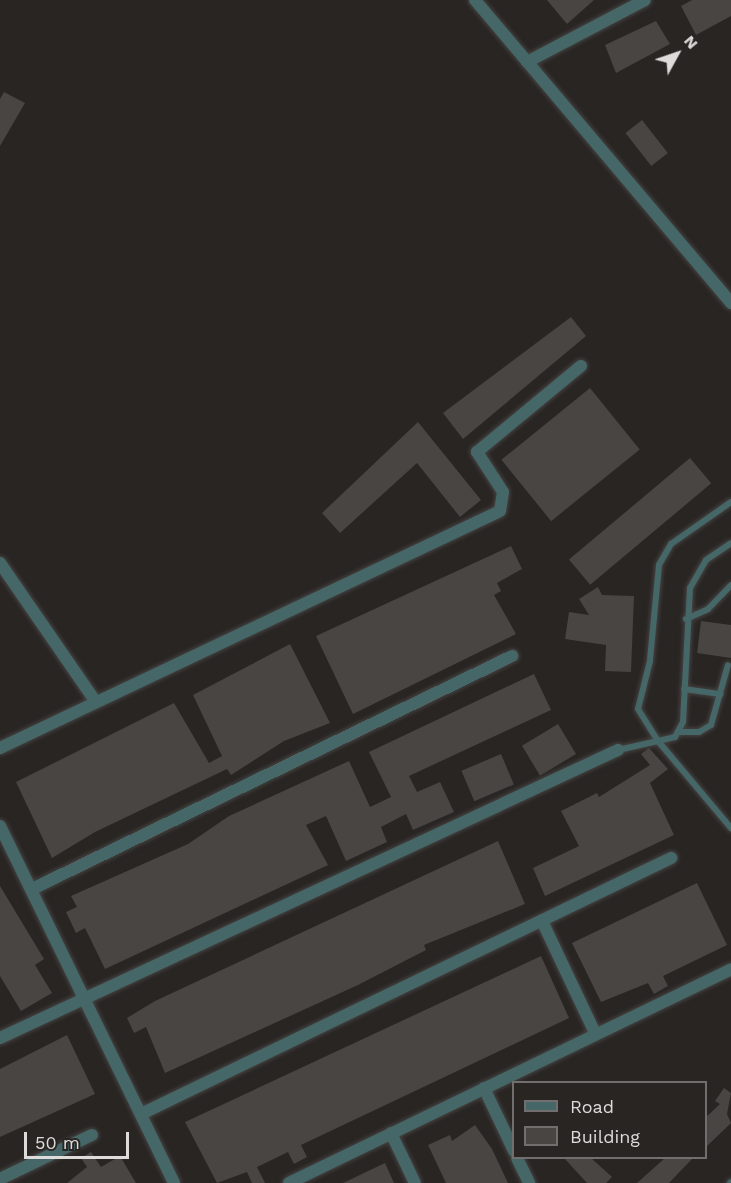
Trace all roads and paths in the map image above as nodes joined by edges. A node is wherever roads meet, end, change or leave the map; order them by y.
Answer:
1 (475, 0) edge
2 (645, 0) edge
3 (622, 5) edge
4 (527, 63) junction
5 (731, 303) edge
6 (581, 366) dead end
7 (731, 502) edge
8 (731, 543) edge
9 (0, 563) edge
10 (731, 585) edge
11 (686, 619) junction
12 (512, 656) dead end
13 (728, 665) dead end
14 (684, 689) junction
15 (721, 694) junction
16 (96, 702) junction
17 (680, 732) junction
18 (658, 741) junction
19 (0, 748) edge
20 (618, 750) joint
21 (0, 826) edge
22 (731, 828) edge
23 (671, 858) dead end
24 (32, 889) junction
25 (543, 923) junction
26 (731, 969) edge
27 (87, 1000) junction
28 (2, 1033) edge
29 (595, 1033) junction
30 (484, 1089) junction
31 (141, 1114) junction
32 (391, 1133) junction
33 (92, 1135) dead end
34 (512, 1148) edge
35 (517, 1159) edge
36 (0, 1179) edge
37 (295, 1182) edge
38 (174, 1183) edge
39 (415, 1183) edge
40 (529, 1183) edge

1 - 4 street
2 - 3 street
3 - 4 street
4 - 5 street
6 - 16 street
7 - 18 lane
8 - 11 lane
9 - 16 street
10 - 11 lane
11 - 14 lane
12 - 24 street
13 - 15 lane
14 - 15 lane
14 - 17 lane
15 - 17 lane
16 - 19 street
17 - 18 lane
18 - 20 lane
18 - 22 lane
20 - 27 street
21 - 24 street
23 - 25 street
24 - 27 street
25 - 29 street
25 - 31 street
26 - 29 street
27 - 28 street
27 - 31 street
29 - 30 street
30 - 32 street
30 - 34 street
31 - 38 street
32 - 37 street
32 - 39 street
33 - 36 street
35 - 40 street

